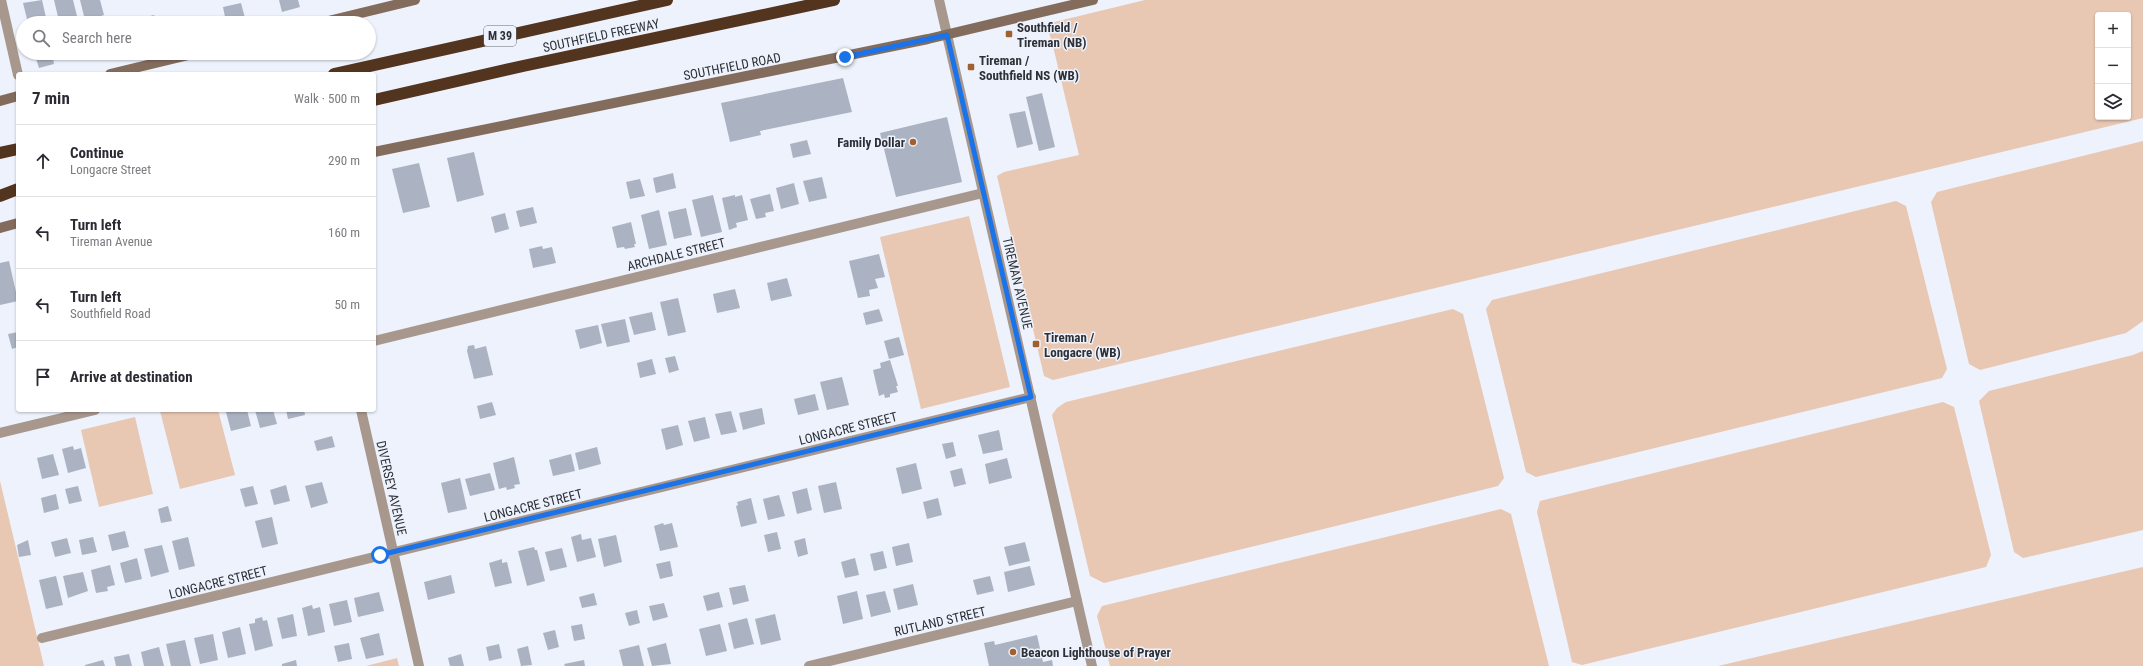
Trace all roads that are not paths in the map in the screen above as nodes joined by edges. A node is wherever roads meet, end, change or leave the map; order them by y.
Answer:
1 (1, 0) edge
2 (415, 0) edge
3 (667, 0) edge
4 (834, 0) edge
5 (939, 0) edge
6 (1093, 0) edge
7 (349, 16) edge
8 (947, 35) junction
9 (168, 60) edge
10 (17, 72) edge
11 (118, 72) edge
12 (343, 72) edge
13 (16, 97) edge
14 (376, 100) edge
15 (0, 101) edge
16 (16, 149) edge
17 (0, 152) edge
18 (376, 152) edge
19 (16, 185) edge
20 (0, 189) edge
21 (16, 190) edge
22 (983, 193) junction
23 (0, 196) edge
24 (16, 224) edge
25 (0, 228) edge
26 (376, 341) edge
27 (1031, 397) junction
28 (87, 412) edge
29 (361, 412) edge
30 (0, 433) edge
31 (393, 552) junction
32 (1077, 601) junction
33 (42, 638) dead end
34 (419, 666) edge
35 (809, 666) edge
36 (1092, 666) edge

1 - 10 street
2 - 7 main road
3 - 12 highway, SOUTHFIELD FREEWAY / M 39
4 - 14 highway, SOUTHFIELD FREEWAY
5 - 8 street, TIREMAN AVENUE
6 - 8 main road, SOUTHFIELD ROAD
8 - 18 main road, SOUTHFIELD ROAD
8 - 22 street, TIREMAN AVENUE
9 - 11 main road
13 - 15 main road
16 - 17 highway
19 - 20 highway
21 - 23 highway
22 - 26 street, ARCHDALE STREET
22 - 27 street, TIREMAN AVENUE
24 - 25 main road
27 - 31 street, LONGACRE STREET
27 - 32 street, TIREMAN AVENUE
28 - 30 street
29 - 31 street, DIVERSEY AVENUE
31 - 33 street, LONGACRE STREET
31 - 34 street, DIVERSEY AVENUE
32 - 35 street, RUTLAND STREET
32 - 36 street, TIREMAN AVENUE

